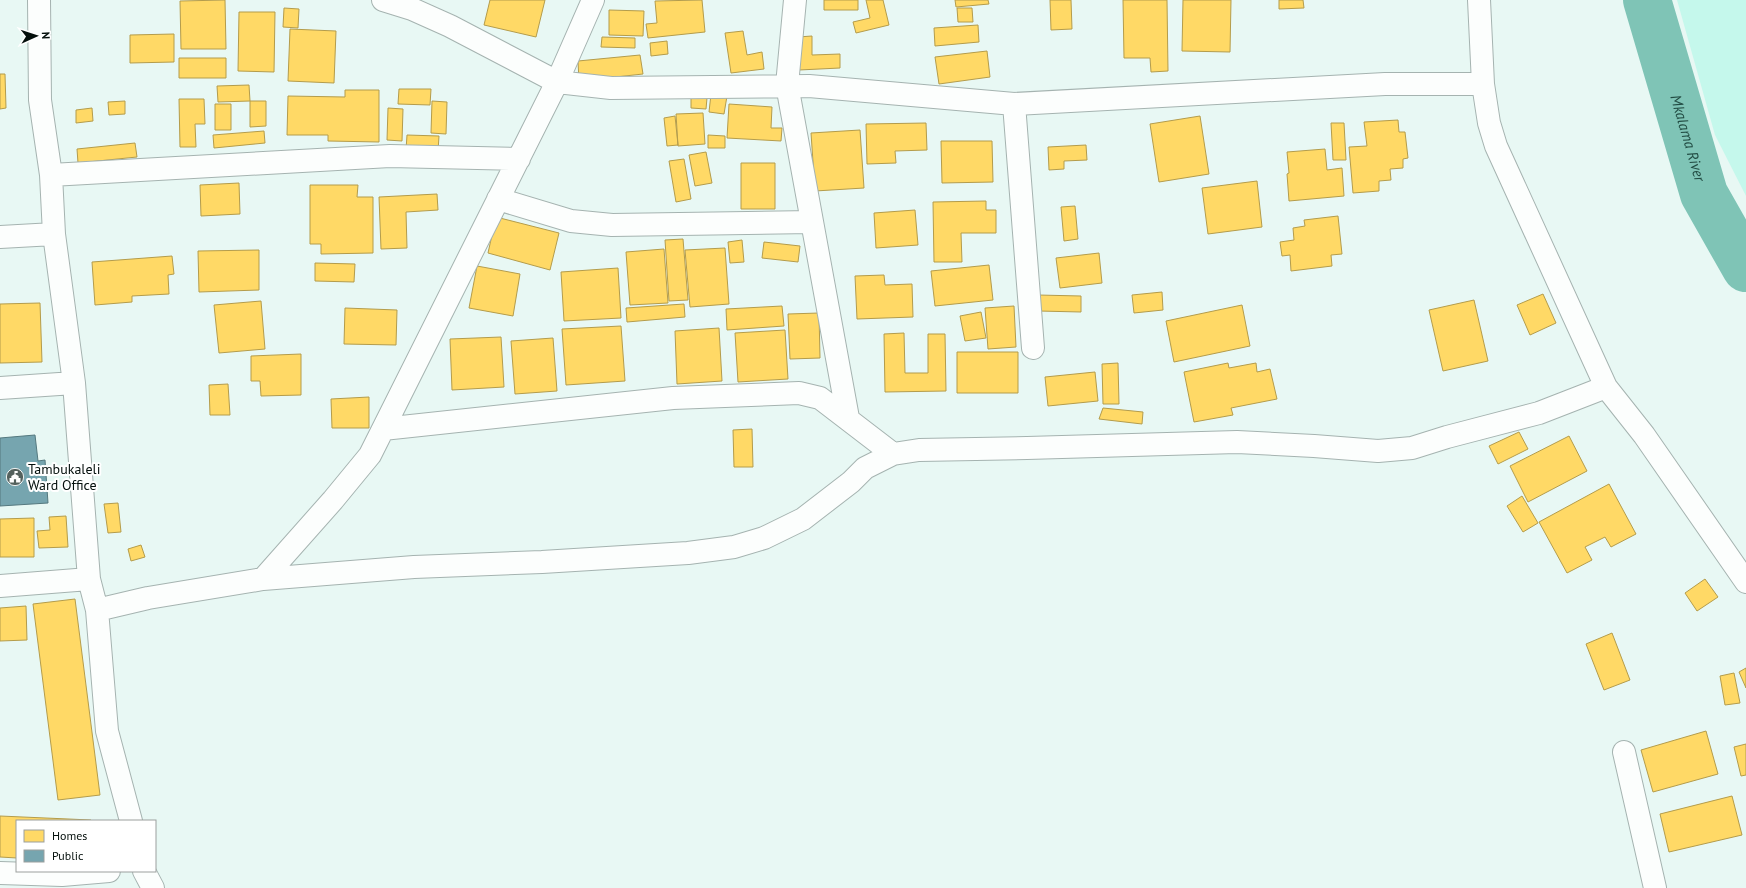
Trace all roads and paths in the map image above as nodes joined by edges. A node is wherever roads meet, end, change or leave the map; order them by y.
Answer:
1 (39, 0) edge
2 (383, 0) edge
3 (593, 0) edge
4 (795, 0) edge
5 (1479, 0) edge
6 (557, 82) junction
7 (1483, 84) junction
8 (787, 85) junction
9 (1014, 104) junction
10 (519, 159) junction
11 (51, 175) junction
12 (498, 199) junction
13 (812, 222) junction
14 (54, 234) junction
15 (0, 237) edge
16 (1033, 348) dead end
17 (74, 383) junction
18 (1606, 387) junction
19 (0, 388) edge
20 (848, 418) junction
21 (383, 429) junction
22 (894, 454) junction
23 (89, 579) junction
24 (263, 579) junction
25 (1746, 582) edge
26 (0, 586) edge
27 (98, 610) junction
28 (1624, 752) dead end
29 (131, 820) edge
30 (97, 872) edge
31 (145, 872) edge
32 (0, 873) edge
33 (153, 888) edge
34 (1655, 888) edge

1 - 11 street
2 - 6 street
3 - 6 street
4 - 8 street
5 - 7 street
6 - 8 street
6 - 10 street
7 - 9 street
7 - 18 street
8 - 9 street
8 - 13 street
9 - 16 street
10 - 11 street
10 - 12 street
11 - 14 street
12 - 13 street
12 - 21 street
13 - 20 street
14 - 15 street
14 - 17 street
17 - 19 street
17 - 23 street
18 - 22 street
18 - 25 street
20 - 21 street
20 - 22 street
21 - 24 street
22 - 24 street
23 - 26 street
23 - 27 street
24 - 27 street
27 - 29 street
28 - 34 street
30 - 32 street
31 - 33 street

